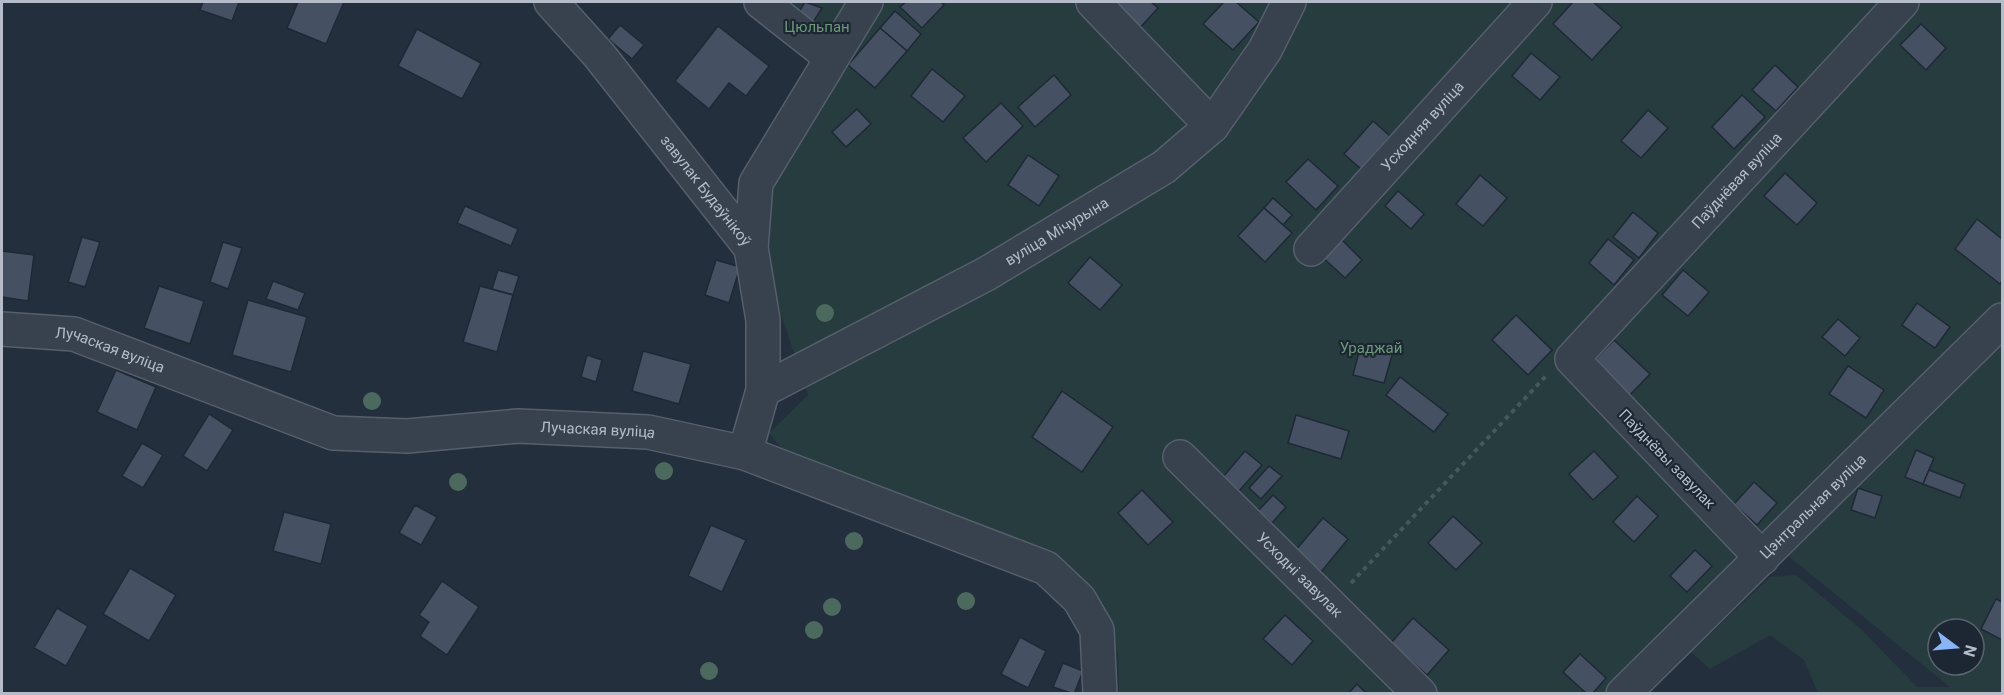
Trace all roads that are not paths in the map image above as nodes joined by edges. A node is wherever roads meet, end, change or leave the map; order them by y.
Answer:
1 (551, 2) edge
2 (760, 2) edge
3 (866, 2) edge
4 (1093, 2) edge
5 (1289, 2) edge
6 (1902, 2) edge
7 (1518, 7) edge
8 (831, 57) junction
9 (1212, 126) junction
10 (751, 248) junction
11 (1311, 249) dead end
12 (2002, 320) edge
13 (2, 329) edge
14 (1572, 359) joint
15 (763, 390) junction
16 (745, 453) junction
17 (1180, 457) dead end
18 (1762, 558) junction
19 (1100, 693) edge
20 (1419, 693) edge
21 (1623, 693) edge

1 - 10 street, завулак Будаўнікоў
2 - 8 street
3 - 8 street
4 - 9 street
5 - 9 street, вуліца Мічурына
6 - 14 street, Паўднёвая вуліца
7 - 11 street, Усходняя вуліца
8 - 10 street
9 - 15 street, вуліца Мічурына
10 - 15 street, завулак Будаўнікоў
12 - 18 street, Цэнтральная вуліца
13 - 16 street, Лучаская вуліца
14 - 18 street, Паўднёвы завулак
15 - 16 street, завулак Будаўнікоў
16 - 19 street, Лучаская вуліца
17 - 20 street, Усходні завулак
18 - 21 street, Цэнтральная вуліца

